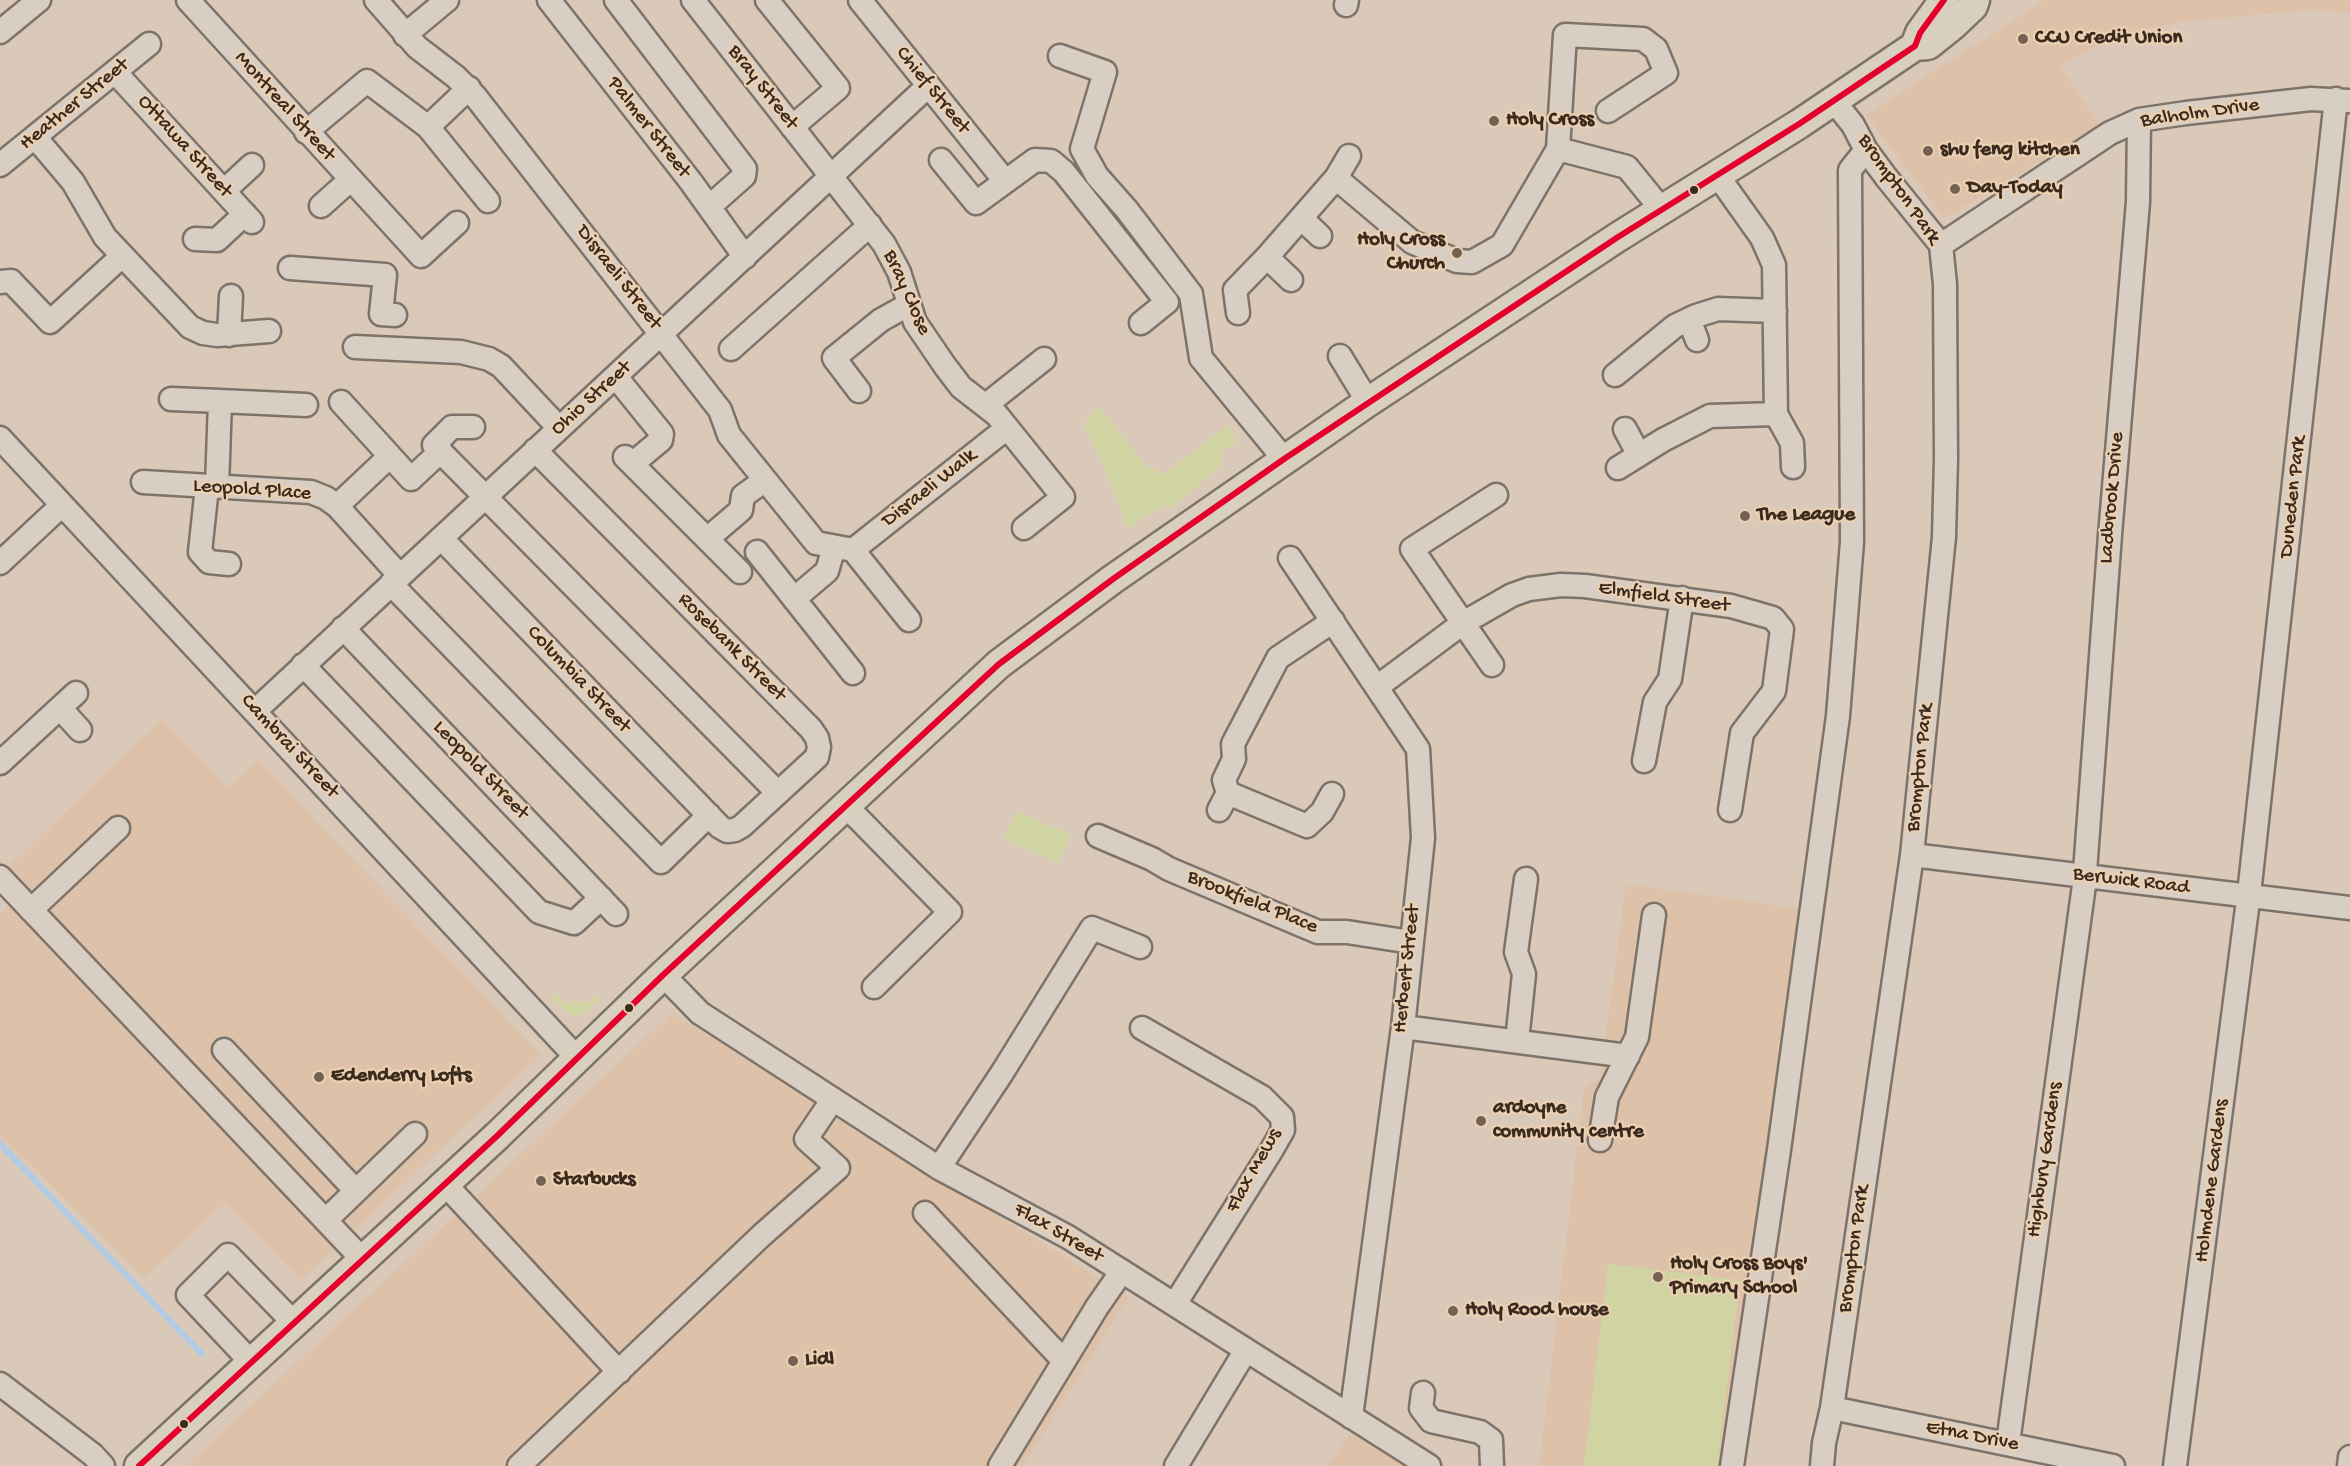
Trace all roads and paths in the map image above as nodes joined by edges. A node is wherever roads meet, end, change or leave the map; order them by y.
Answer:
1 (39, 0) edge
2 (188, 0) edge
3 (376, 0) edge
4 (447, 0) edge
5 (549, 0) edge
6 (616, 0) edge
7 (693, 0) edge
8 (767, 0) edge
9 (860, 0) edge
10 (1944, 0) edge
11 (1975, 0) edge
12 (0, 32) edge
13 (405, 35) junction
14 (149, 44) dead end
15 (1915, 46) junction
16 (1060, 56) dead end
17 (115, 72) junction
18 (928, 86) junction
19 (469, 88) junction
20 (1833, 100) junction
21 (2343, 100) edge
22 (1608, 111) dead end
23 (2139, 120) junction
24 (428, 127) junction
25 (792, 127) junction
26 (306, 132) junction
27 (35, 137) junction
28 (1558, 149) junction
29 (1866, 150) junction
30 (1349, 156) dead end
31 (941, 160) dead end
32 (0, 165) edge
33 (252, 165) dead end
34 (832, 176) junction
35 (1718, 176) junction
36 (1336, 178) junction
37 (350, 180) junction
38 (1005, 181) junction
39 (224, 191) junction
40 (488, 201) dead end
41 (321, 206) dead end
42 (709, 207) junction
43 (1662, 210) junction
44 (1301, 218) junction
45 (457, 223) dead end
46 (870, 225) junction
47 (1320, 236) dead end
48 (195, 239) dead end
49 (1941, 245) junction
50 (123, 256) junction
51 (745, 257) junction
52 (1267, 257) junction
53 (290, 268) dead end
54 (1291, 280) dead end
55 (0, 282) edge
56 (231, 296) dead end
57 (908, 305) junction
58 (1775, 311) junction
59 (1238, 313) dead end
60 (1141, 323) dead end
61 (269, 331) dead end
62 (662, 334) junction
63 (228, 335) junction
64 (355, 346) dead end
65 (392, 349) junction
66 (731, 349) dead end
67 (1340, 356) dead end
68 (1044, 359) dead end
69 (1616, 375) dead end
70 (616, 377) junction
71 (859, 391) dead end
72 (171, 399) dead end
73 (220, 401) junction
74 (341, 402) dead end
75 (1368, 402) junction
76 (306, 405) dead end
77 (986, 405) junction
78 (1779, 418) junction
79 (473, 427) dead end
80 (559, 428) junction
81 (1008, 428) junction
82 (1625, 429) dead end
83 (0, 438) edge
84 (535, 450) junction
85 (441, 451) junction
86 (1639, 455) junction
87 (390, 456) junction
88 (1284, 459) junction
89 (1793, 467) dead end
90 (1618, 468) dead end
91 (765, 480) junction
92 (143, 482) dead end
93 (203, 492) junction
94 (1496, 495) dead end
95 (486, 496) junction
96 (62, 505) junction
97 (337, 506) junction
98 (1024, 528) dead end
99 (441, 538) junction
100 (707, 539) junction
101 (844, 548) junction
102 (757, 552) dead end
103 (1290, 558) dead end
104 (0, 563) edge
105 (229, 564) dead end
106 (740, 572) dead end
107 (396, 580) junction
108 (794, 598) junction
109 (1682, 598) junction
110 (909, 620) dead end
111 (1333, 621) junction
112 (1463, 624) junction
113 (343, 628) junction
114 (303, 665) junction
115 (1492, 665) dead end
116 (853, 673) dead end
117 (1377, 687) junction
118 (76, 693) dead end
119 (60, 708) junction
120 (255, 711) junction
121 (80, 730) dead end
122 (5, 750) edge
123 (1644, 762) dead end
124 (778, 793) junction
125 (1332, 794) dead end
126 (845, 805) junction
127 (1730, 810) dead end
128 (712, 819) junction
129 (118, 828) dead end
130 (1098, 836) dead end
131 (1912, 855) junction
132 (2084, 876) junction
133 (0, 877) edge
134 (1526, 879) dead end
135 (2248, 896) junction
136 (2350, 908) edge
137 (31, 910) junction
138 (1654, 915) dead end
139 (1411, 942) junction
140 (1140, 947) dead end
141 (663, 975) junction
142 (874, 987) dead end
143 (1402, 1027) junction
144 (1142, 1028) dead end
145 (1517, 1041) junction
146 (224, 1050) dead end
147 (1628, 1056) junction
148 (577, 1058) junction
149 (833, 1100) junction
150 (415, 1134) dead end
151 (1600, 1140) dead end
152 (939, 1168) junction
153 (445, 1184) junction
154 (356, 1191) junction
155 (926, 1213) dead end
156 (326, 1220) junction
157 (363, 1260) junction
158 (1122, 1271) junction
159 (1175, 1304) junction
160 (295, 1324) junction
161 (1246, 1350) junction
162 (1064, 1361) junction
163 (252, 1363) junction
164 (619, 1372) junction
165 (0, 1384) edge
166 (1423, 1393) dead end
167 (1832, 1408) junction
168 (1351, 1417) junction
169 (2008, 1443) junction
170 (2350, 1457) edge
171 (103, 1466) edge
172 (139, 1466) edge
173 (519, 1466) edge
174 (1000, 1466) edge
175 (1176, 1466) edge
176 (1429, 1466) edge
177 (1492, 1466) edge
178 (1732, 1466) edge
179 (1822, 1466) edge
180 (2113, 1466) edge
181 (2175, 1466) edge
182 (2349, 1466) edge

1 - 12 street
2 - 26 street, Montreal Street
3 - 13 street, Disraeli Street
4 - 13 street
5 - 42 street, Palmer Street
6 - 42 street
7 - 25 street, Bray Street
8 - 25 street
9 - 18 street, Chief Street
10 - 15 main road
11 - 15 main road
13 - 19 street, Disraeli Street
14 - 17 street, Heather Street
15 - 20 main road
16 - 88 street
17 - 27 street, Heather Street
17 - 39 street, Ottawa Street
18 - 34 street, Ohio Street
18 - 38 street, Chief Street
19 - 24 street
19 - 62 street, Disraeli Street
20 - 29 street, Brompton Park
20 - 35 main road
21 - 23 street, Balholm Drive
21 - 135 street, Duneden Park
22 - 28 street
23 - 49 street, Balholm Drive
23 - 132 street, Ladbrook Drive
24 - 26 street
24 - 40 street
25 - 34 street, Bray Street
26 - 37 street, Montreal Street
27 - 32 street, Heather Street
27 - 50 street
28 - 36 street
28 - 43 street
29 - 49 street, Brompton Park
29 - 178 street
30 - 36 street
31 - 38 street
33 - 39 street
34 - 46 street, Bray Close
34 - 51 street, Ohio Street
35 - 43 main road
35 - 58 street
36 - 44 street
37 - 41 street
37 - 45 street, Montreal Street
38 - 60 street
39 - 48 street, Ottawa Street
42 - 51 street, Palmer Street
43 - 75 main road
44 - 47 street
44 - 52 street
46 - 57 street, Bray Close
46 - 66 street
49 - 131 street, Brompton Park
50 - 55 street
50 - 63 street
51 - 62 street, Ohio Street
52 - 54 street
52 - 59 street
53 - 65 street
56 - 63 street
57 - 71 street
57 - 77 street, Bray Close
58 - 69 street
58 - 78 street
61 - 63 street
62 - 70 street, Ohio Street
62 - 91 street, Disraeli Street
64 - 65 street
65 - 80 street
67 - 75 street
68 - 77 street
70 - 80 street, Ohio Street
70 - 100 street
72 - 73 street
73 - 76 street
73 - 93 street
74 - 87 street
75 - 88 main road
77 - 81 street, Bray Close
78 - 86 street
78 - 89 street
79 - 85 street
80 - 84 street, Ohio Street
81 - 98 street, Bray Close
81 - 101 street, Disraeli Walk
82 - 86 street
83 - 96 street, Cambrai Street
84 - 95 street, Ohio Street
84 - 124 street, Rosebank Street
85 - 87 street
85 - 95 street
86 - 90 street
87 - 97 street
88 - 126 main road
91 - 100 street
91 - 101 street, Disraeli Street
92 - 93 street, Leopold Place
93 - 97 street, Leopold Place
93 - 105 street
94 - 112 street
95 - 99 street, Ohio Street
95 - 124 street
96 - 104 street
96 - 120 street, Cambrai Street
97 - 107 street, Leopold Place
99 - 107 street, Ohio Street
99 - 128 street, Columbia Street
100 - 106 street
101 - 108 street
101 - 110 street
102 - 108 street
103 - 111 street, Herbert Street
107 - 113 street, Ohio Street
107 - 128 street, Leopold Place
108 - 116 street
109 - 112 street, Elmfield Street
109 - 123 street
109 - 127 street, Elmfield Street
111 - 117 street, Herbert Street
111 - 125 street
112 - 115 street
112 - 117 street, Elmfield Street
113 - 114 street, Ohio Street
113 - 114 street, Leopold Street
114 - 120 street, Ohio Street
117 - 139 street, Herbert Street
118 - 119 street
119 - 121 street
119 - 122 street
120 - 148 street, Cambrai Street
124 - 128 street, Rosebank Street
126 - 141 main road
126 - 142 street
129 - 137 street
130 - 139 street, Brookfield Place
131 - 132 street, Berwick Road
131 - 167 street, Brompton Park
132 - 135 street, Berwick Road
132 - 169 street, Highbury Gardens
133 - 137 street
134 - 145 street
135 - 136 street, Berwick Road
135 - 181 street, Holmdene Gardens
137 - 156 street
138 - 147 street
139 - 143 street, Herbert Street
140 - 152 street
141 - 148 main road
141 - 149 street, Flax Street
143 - 145 street
143 - 168 street, Herbert Street
144 - 159 street, Flax Mews
145 - 147 street
146 - 154 street
147 - 151 street
148 - 153 main road
149 - 152 street, Flax Street
149 - 164 street
150 - 154 street
152 - 158 street, Flax Street
153 - 157 main road
153 - 164 street
154 - 156 street
155 - 162 street
156 - 157 street
157 - 160 main road
158 - 159 street, Flax Street
158 - 162 street
159 - 161 street, Flax Street
160 - 163 main road
160 - 163 street
161 - 168 street, Flax Street
161 - 175 street
162 - 174 street
163 - 172 main road
164 - 173 street
165 - 171 street
166 - 177 street
167 - 169 street, Etna Drive
167 - 179 street, Brompton Park
168 - 176 street, Flax Street
169 - 180 street, Etna Drive
170 - 182 street

